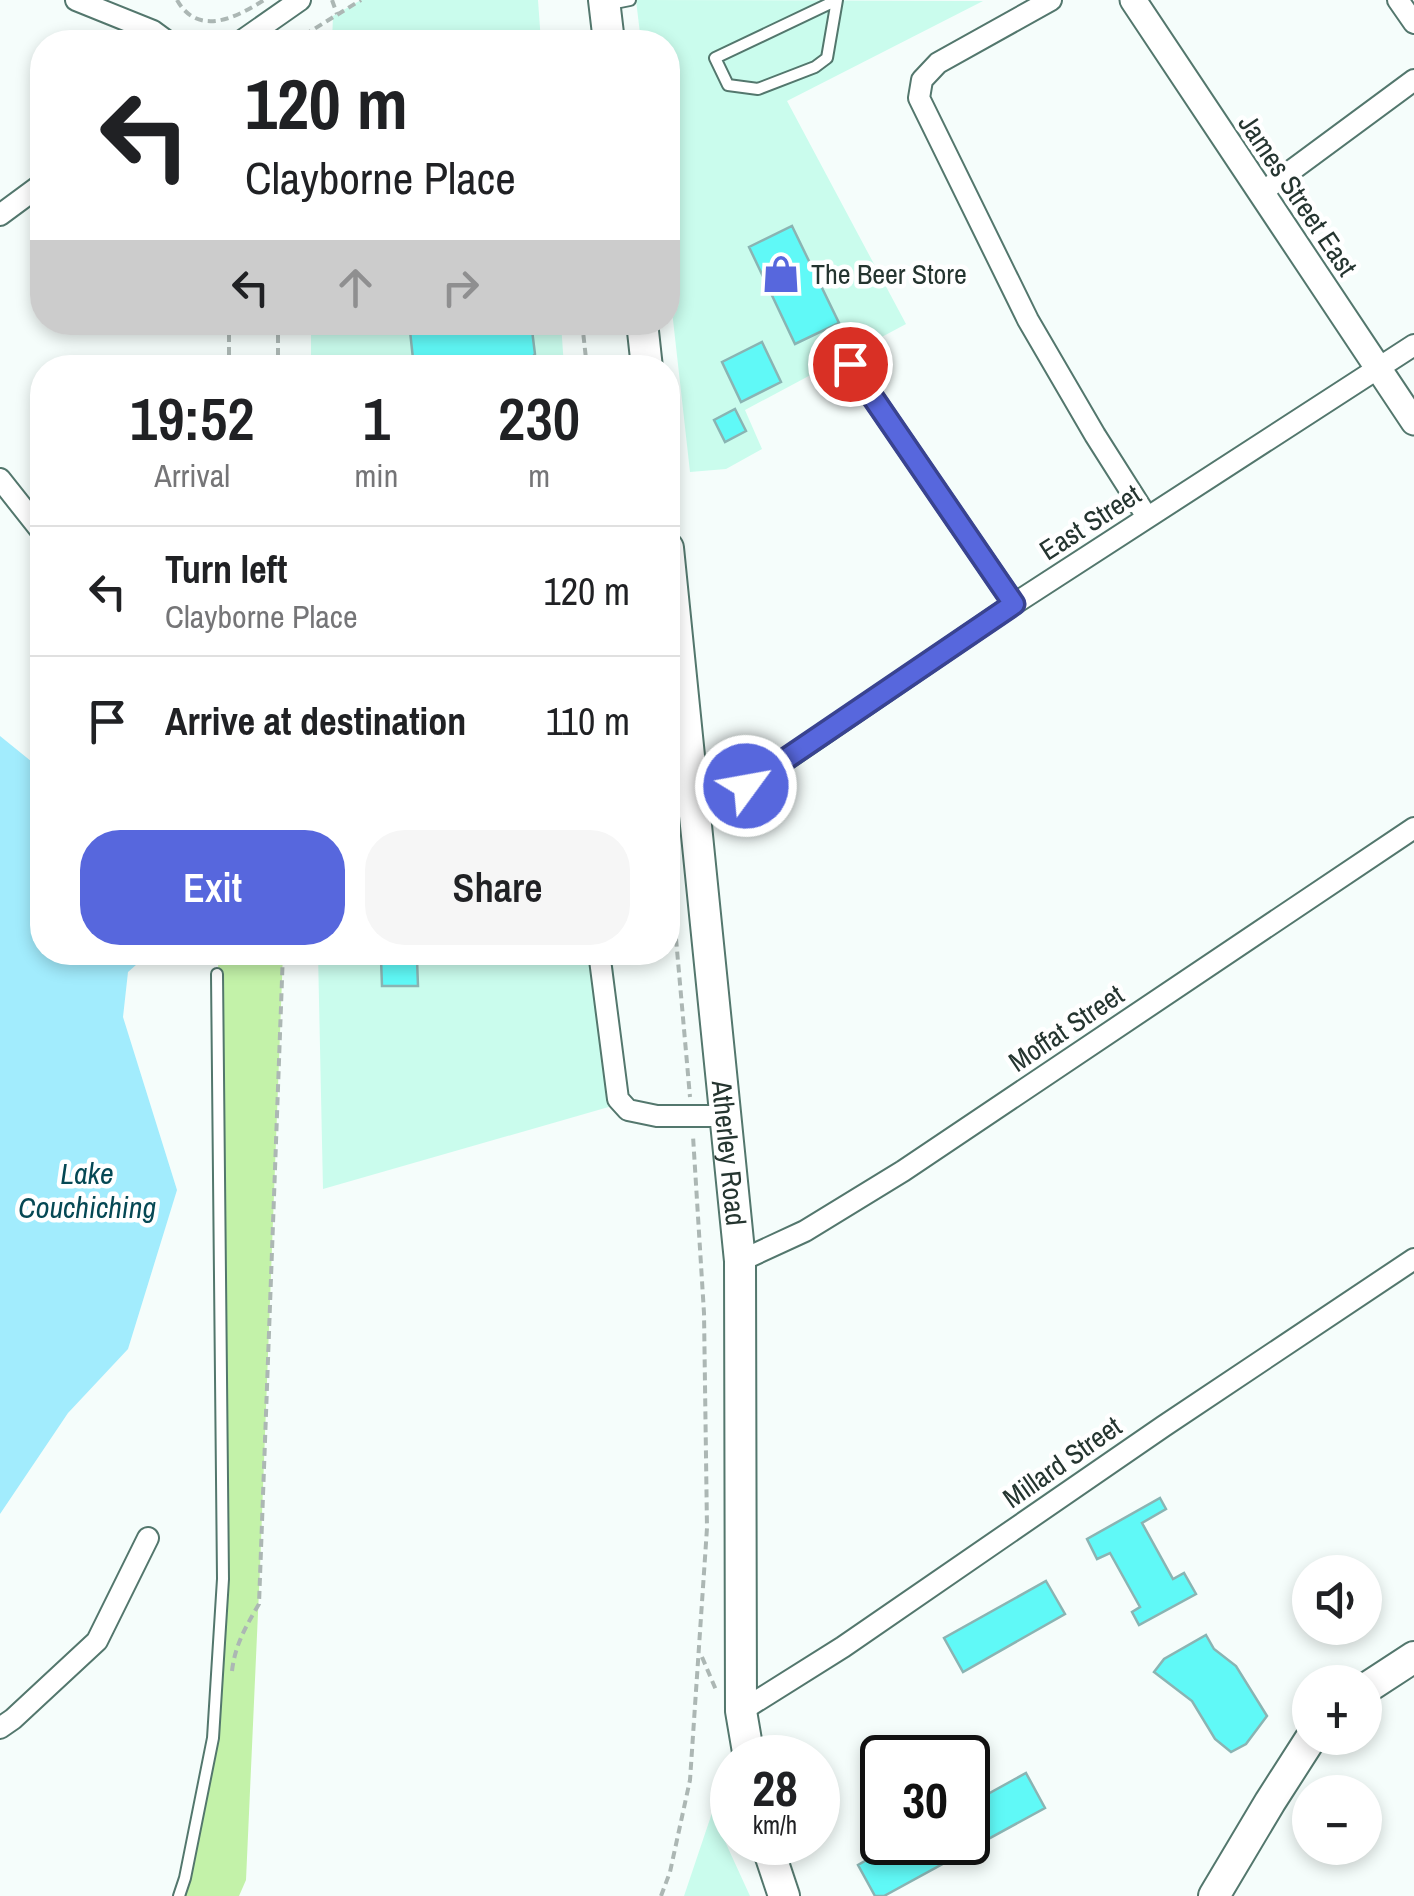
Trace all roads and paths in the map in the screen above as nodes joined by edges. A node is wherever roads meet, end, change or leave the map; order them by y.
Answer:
1 (76, 0) edge
2 (178, 0) edge
3 (264, 0) edge
4 (300, 0) edge
5 (332, 0) edge
6 (361, 0) edge
7 (836, 0) edge
8 (1051, 0) edge
9 (1133, 0) edge
10 (1398, 0) edge
11 (613, 2) edge
12 (337, 14) junction
13 (1414, 23) edge
14 (148, 30) edge
15 (257, 30) edge
16 (312, 30) edge
17 (610, 30) edge
18 (1414, 80) edge
19 (30, 193) edge
20 (1261, 193) junction
21 (0, 215) edge
22 (1414, 345) edge
23 (850, 364) dead end
24 (1377, 368) junction
25 (1414, 422) edge
26 (0, 479) edge
27 (30, 517) edge
28 (1147, 517) junction
29 (1014, 604) junction
30 (680, 664) edge
31 (695, 810) junction
32 (1414, 828) edge
33 (282, 965) edge
34 (601, 965) edge
35 (678, 965) edge
36 (217, 974) dead end
37 (692, 1116) junction
38 (724, 1116) junction
39 (1414, 1259) edge
40 (740, 1261) junction
41 (148, 1538) dead end
42 (258, 1604) dead end
43 (1414, 1656) edge
44 (1382, 1678) edge
45 (741, 1711) junction
46 (0, 1728) edge
47 (745, 1735) edge
48 (1301, 1755) edge
49 (774, 1865) edge
50 (179, 1896) edge
51 (661, 1896) edge
52 (784, 1896) edge
53 (1214, 1896) edge

1 - 14 street
2 - 3 path
4 - 15 street
5 - 12 path
6 - 12 path
7 - 7 lane
8 - 28 street
9 - 20 street, James Street East
10 - 13 street
11 - 17 main road
12 - 16 path
18 - 20 street
19 - 21 street
20 - 24 street, James Street East
22 - 24 street, East Street
23 - 29 street
24 - 25 street, James Street East
24 - 28 street, East Street
26 - 27 street
28 - 29 street, East Street
29 - 31 street, East Street
30 - 31 main road, Atherley Road
31 - 38 main road, Atherley Road
32 - 40 street, Moffat Street
33 - 42 path
34 - 37 street
35 - 37 path
36 - 50 lane
37 - 38 street
37 - 51 path
38 - 40 main road, Atherley Road
39 - 45 street, Millard Street
40 - 45 main road, Atherley Road
41 - 46 street
43 - 44 main road
45 - 47 main road, Atherley Road
48 - 53 main road
49 - 52 main road

